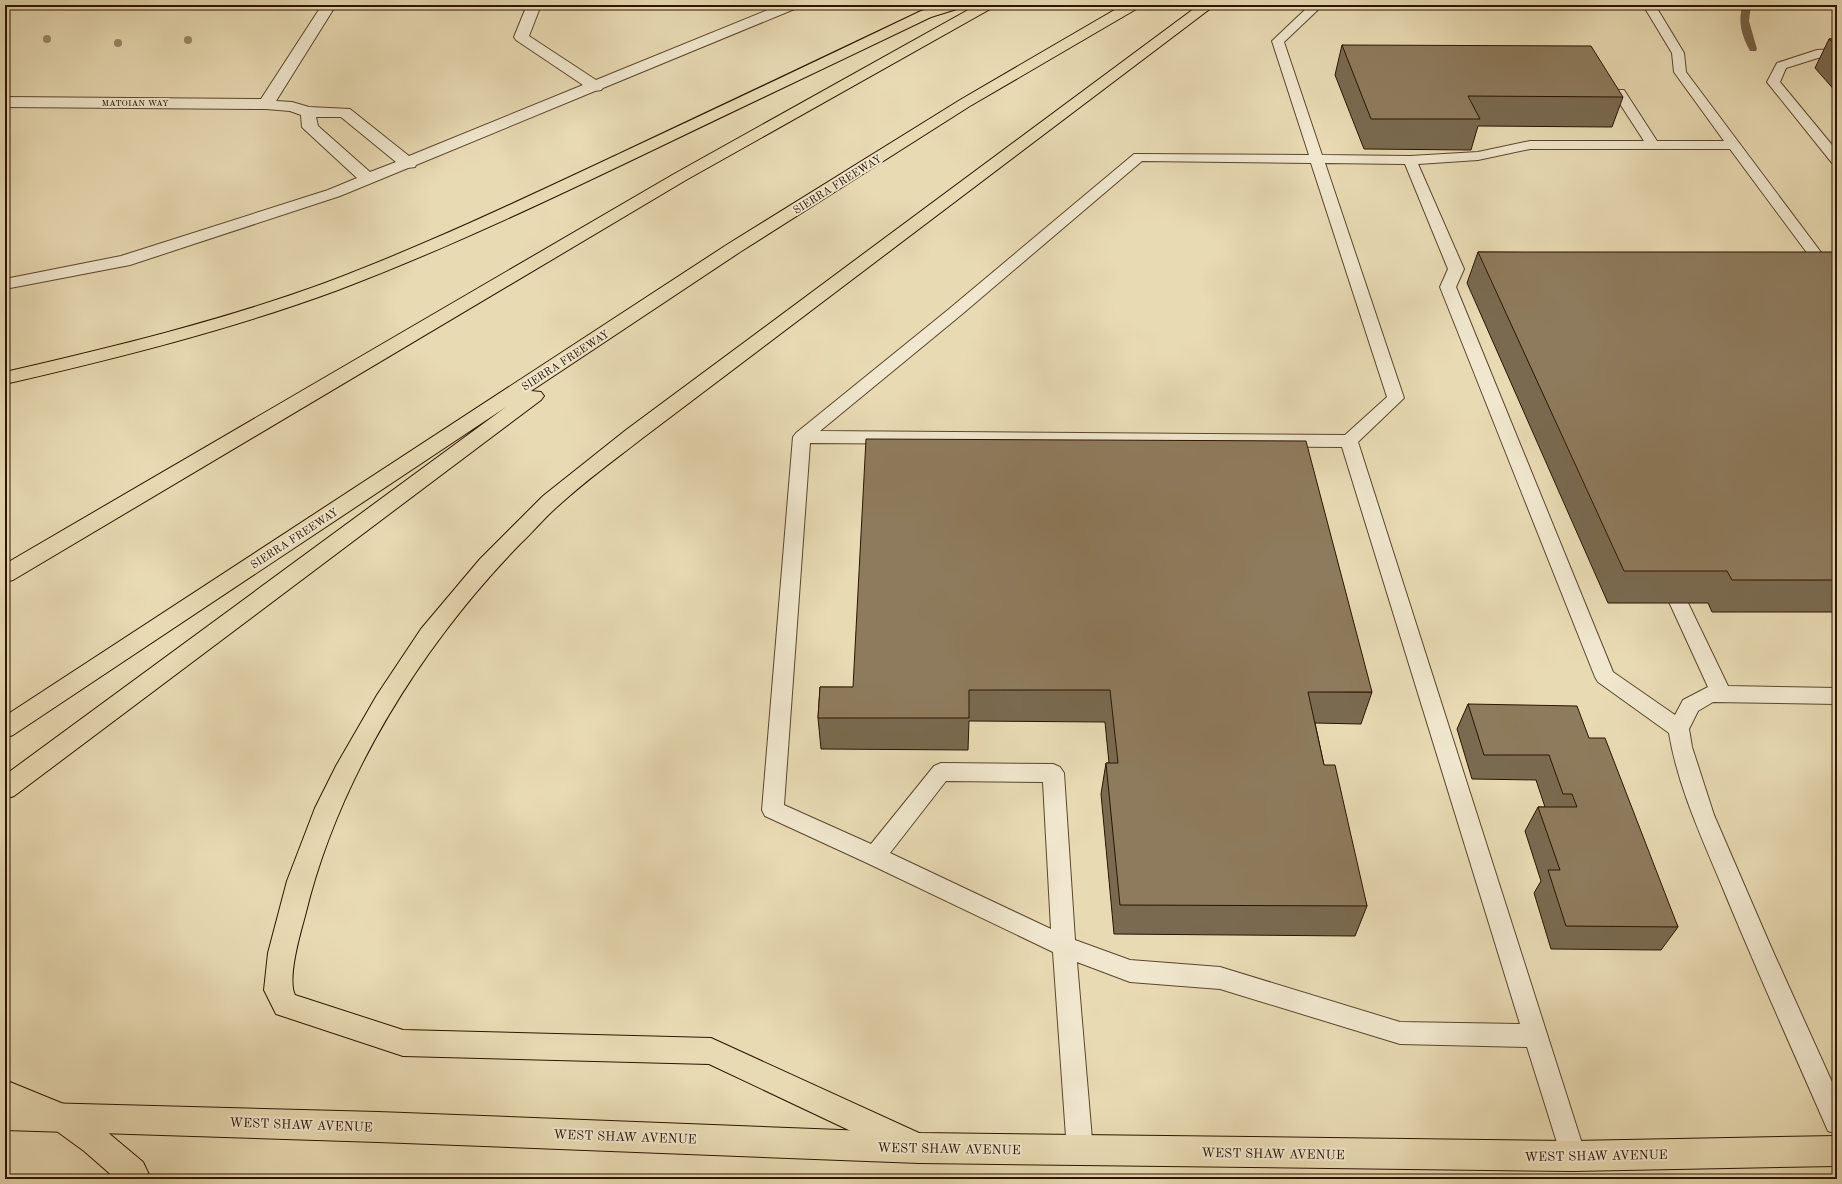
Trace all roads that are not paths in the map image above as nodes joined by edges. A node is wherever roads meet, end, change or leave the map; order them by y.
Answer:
1 (329, 5) edge
2 (534, 5) edge
3 (792, 5) edge
4 (955, 5) edge
5 (987, 5) edge
6 (1133, 5) edge
7 (1208, 5) edge
8 (1317, 5) edge
9 (1649, 5) edge
10 (1837, 53) edge
11 (596, 87) junction
12 (1619, 93) edge
13 (5, 102) edge
14 (266, 104) junction
15 (308, 112) junction
16 (1653, 145) junction
17 (1734, 145) junction
18 (1317, 159) junction
19 (1410, 160) junction
20 (1837, 160) edge
21 (409, 164) junction
22 (369, 180) junction
23 (734, 248) junction
24 (1837, 277) edge
25 (5, 284) edge
26 (5, 378) edge
27 (802, 438) junction
28 (1349, 441) junction
29 (1662, 566) edge
30 (5, 574) edge
31 (1722, 694) junction
32 (1837, 696) edge
33 (5, 728) edge
34 (1679, 729) junction
35 (5, 788) edge
36 (875, 856) junction
37 (1064, 946) junction
38 (1535, 1036) junction
39 (5, 1094) edge
40 (5, 1116) edge
41 (61, 1117) junction
42 (1837, 1122) edge
43 (919, 1148) junction
44 (1080, 1151) junction
45 (1837, 1151) edge
46 (1573, 1156) junction
47 (136, 1179) edge

1 - 14 street
2 - 11 street
3 - 11 street
4 - 26 main road
5 - 30 main road
6 - 23 main road, SIERRA FREEWAY
7 - 43 main road
8 - 18 lane
9 - 17 lane
10 - 20 lane
11 - 21 street
12 - 16 lane
13 - 14 street, MATOIAN WAY
14 - 15 street, MATOIAN WAY
15 - 21 street, MATOIAN WAY
15 - 22 street
16 - 17 lane
16 - 19 lane
17 - 24 lane
18 - 19 lane
18 - 27 lane
18 - 28 lane
19 - 34 lane
21 - 22 street
22 - 25 street
23 - 33 main road, SIERRA FREEWAY
23 - 35 main road
27 - 28 lane
27 - 36 lane
28 - 38 lane
29 - 31 lane
31 - 32 lane
31 - 34 lane
34 - 42 lane
36 - 37 lane
36 - 37 lane
37 - 38 lane
37 - 44 lane
38 - 46 lane
39 - 41 main road
40 - 41 main road, WEST SHAW AVENUE
41 - 43 main road, WEST SHAW AVENUE
41 - 47 main road
43 - 44 main road, WEST SHAW AVENUE
44 - 46 main road, WEST SHAW AVENUE
45 - 46 main road, WEST SHAW AVENUE

